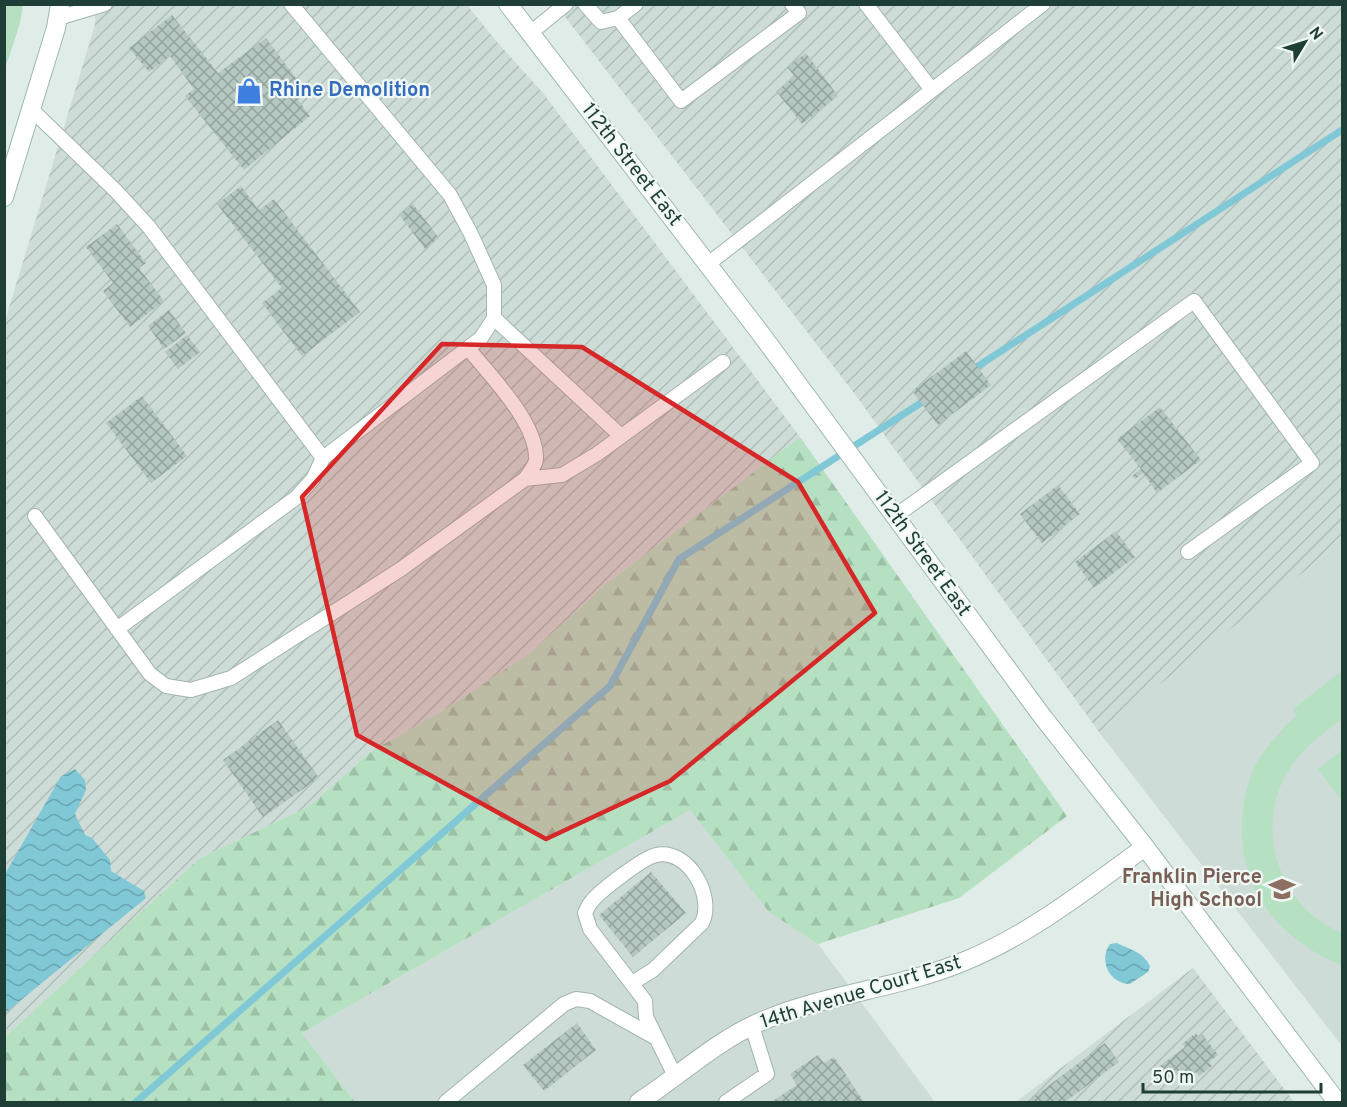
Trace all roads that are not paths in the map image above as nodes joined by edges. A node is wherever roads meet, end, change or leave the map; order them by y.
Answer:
1 (105, 4) edge
2 (291, 4) edge
3 (508, 4) edge
4 (567, 4) edge
5 (585, 4) edge
6 (636, 4) edge
7 (792, 4) edge
8 (866, 4) edge
9 (1043, 4) edge
10 (59, 11) edge
11 (618, 18) junction
12 (529, 34) junction
13 (932, 90) junction
14 (32, 110) junction
15 (4, 197) edge
16 (708, 264) junction
17 (494, 318) junction
18 (468, 348) junction
19 (723, 362) dead end
20 (621, 436) junction
21 (323, 458) junction
22 (525, 479) junction
23 (35, 516) dead end
24 (894, 517) junction
25 (1188, 552) dead end
26 (117, 628) junction
27 (1145, 847) junction
28 (632, 983) junction
29 (752, 1026) junction
30 (656, 1038) junction
31 (676, 1078) junction
32 (1337, 1096) edge
33 (446, 1102) edge
34 (639, 1102) edge
35 (726, 1102) edge

1 - 10 lane
2 - 17 lane
3 - 12 main road, 112th Street East
4 - 12 lane
5 - 11 lane
6 - 11 lane
7 - 11 lane
8 - 13 lane
9 - 13 lane
10 - 14 main road
12 - 16 main road, 112th Street East
13 - 16 lane
14 - 15 main road
14 - 21 lane
16 - 24 main road, 112th Street East
17 - 18 lane
17 - 20 lane
18 - 21 lane
18 - 22 lane
19 - 20 lane
20 - 22 lane
21 - 26 lane
22 - 26 lane
23 - 26 lane
24 - 25 lane
24 - 27 main road, 112th Street East
27 - 29 main road, 14th Avenue Court East
27 - 32 main road, 112th Street East
28 - 28 lane
28 - 30 lane
29 - 31 main road, 14th Avenue Court East
29 - 35 lane
30 - 31 lane
30 - 33 lane
31 - 34 main road, 14th Avenue Court East

